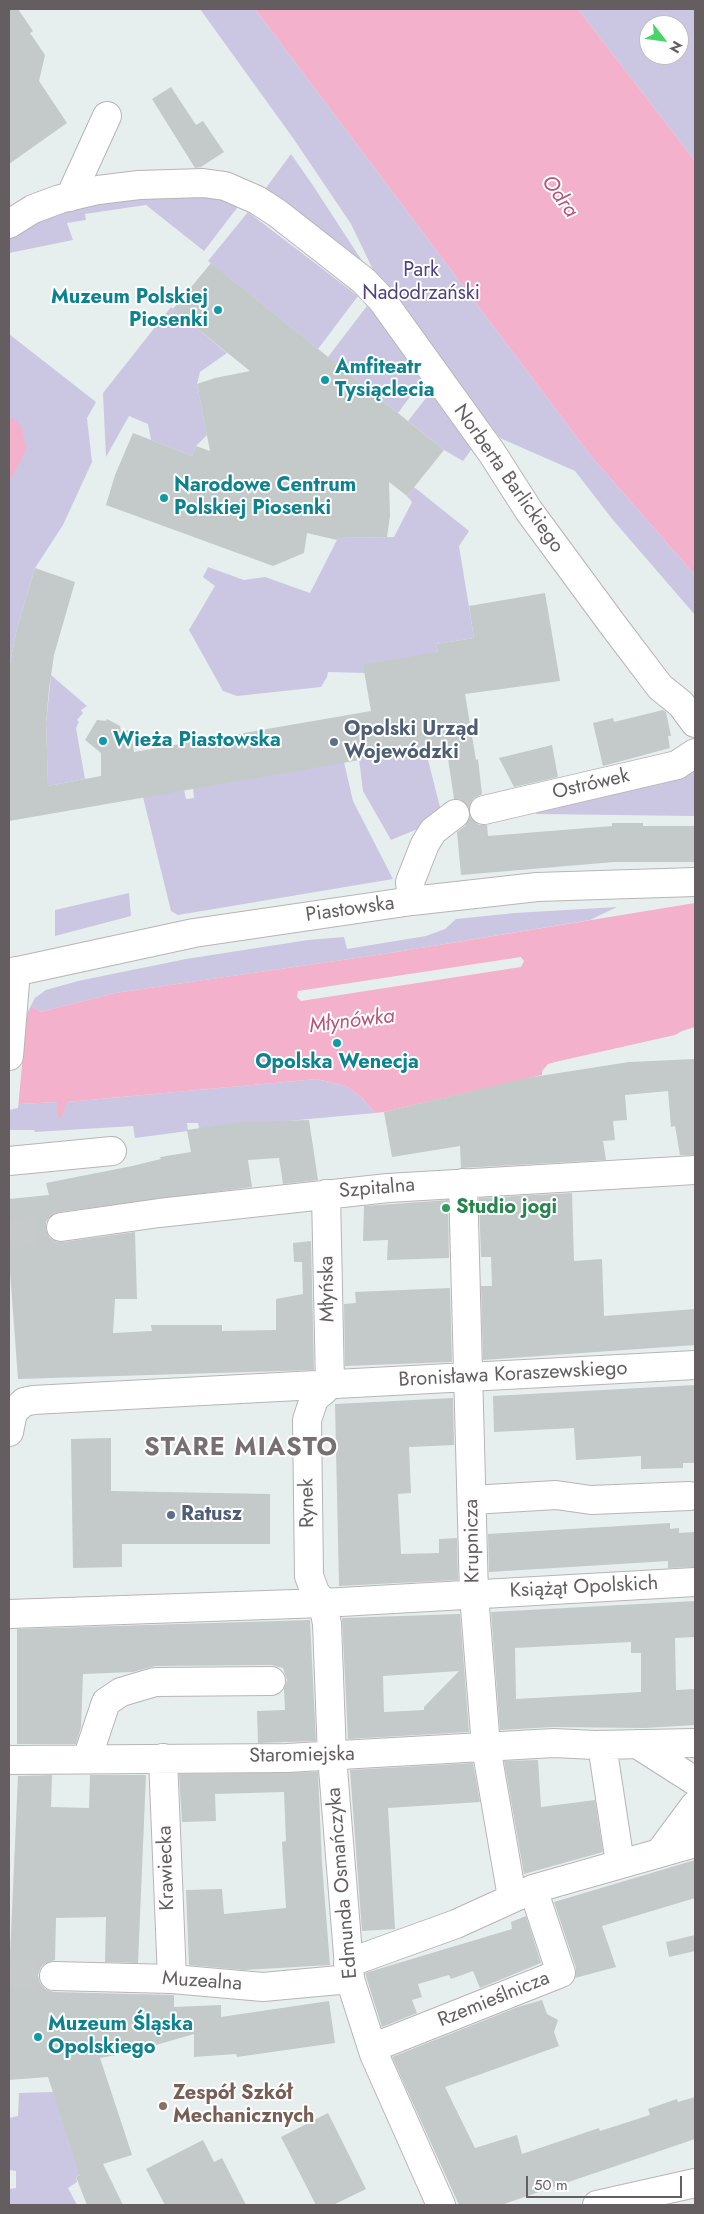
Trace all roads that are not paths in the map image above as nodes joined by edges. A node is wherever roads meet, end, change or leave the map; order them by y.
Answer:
1 (107, 116) dead end
2 (70, 196) junction
3 (9, 224) edge
4 (695, 723) edge
5 (695, 753) edge
6 (484, 810) dead end
7 (455, 814) dead end
8 (695, 882) edge
9 (412, 901) junction
10 (12, 972) edge
11 (9, 1056) edge
12 (112, 1151) dead end
13 (9, 1161) edge
14 (695, 1170) edge
15 (464, 1183) junction
16 (326, 1194) junction
17 (61, 1227) tunnel mouth
18 (695, 1365) edge
19 (469, 1378) junction
20 (330, 1385) junction
21 (10, 1418) edge
22 (689, 1496) dead end
23 (472, 1500) junction
24 (695, 1582) edge
25 (474, 1595) junction
26 (323, 1603) junction
27 (9, 1614) edge
28 (271, 1682) dead end
29 (695, 1742) edge
30 (637, 1744) junction
31 (599, 1745) junction
32 (486, 1747) junction
33 (332, 1756) junction
34 (163, 1758) junction
35 (86, 1759) junction
36 (9, 1760) edge
37 (695, 1781) edge
38 (695, 1805) edge
39 (695, 1843) edge
40 (660, 1852) junction
41 (617, 1864) junction
42 (523, 1893) junction
43 (349, 1971) junction
44 (54, 1976) tunnel mouth
45 (172, 1979) junction
46 (372, 2048) junction
47 (695, 2183) edge
48 (604, 2204) edge
49 (441, 2205) edge

1 - 2 street
2 - 3 street, Norberta Barlickiego
2 - 4 street, Norberta Barlickiego
5 - 6 street, Ostrówek
7 - 9 street
8 - 9 street, Piastowska
9 - 10 street, Piastowska
10 - 11 street
12 - 13 street
14 - 15 street, Szpitalna
15 - 16 street, Szpitalna
15 - 19 street, Krupnicza
16 - 17 street, Szpitalna
16 - 20 street, Młyńska
18 - 19 street, Bronisława Koraszewskiego
19 - 20 street, Bronisława Koraszewskiego
19 - 23 street, Krupnicza
20 - 21 street
20 - 26 street, Rynek
22 - 23 street
23 - 25 street, Krupnicza
24 - 25 street, Książąt Opolskich
25 - 26 street, Książąt Opolskich
25 - 32 street, Krupnicza
26 - 27 street
26 - 33 street, Edmunda Osmańczyka
28 - 35 street
29 - 30 street, Staromiejska
30 - 31 street, Staromiejska
30 - 37 street
31 - 32 street, Staromiejska
31 - 41 street
32 - 33 street, Staromiejska
32 - 42 street, Krupnicza
33 - 34 street, Staromiejska
33 - 43 street, Edmunda Osmańczyka
34 - 35 street, Staromiejska
34 - 45 street, Krawiecka
35 - 36 street, Staromiejska
38 - 40 street
39 - 40 street, Muzealna
40 - 41 street, Muzealna
41 - 42 street, Muzealna
42 - 43 street, Muzealna
42 - 46 street, Rzemieślnicza
43 - 45 street, Muzealna
43 - 46 street, Edmunda Osmańczyka
44 - 45 street, Muzealna
46 - 49 street, Edmunda Osmańczyka
47 - 48 street

